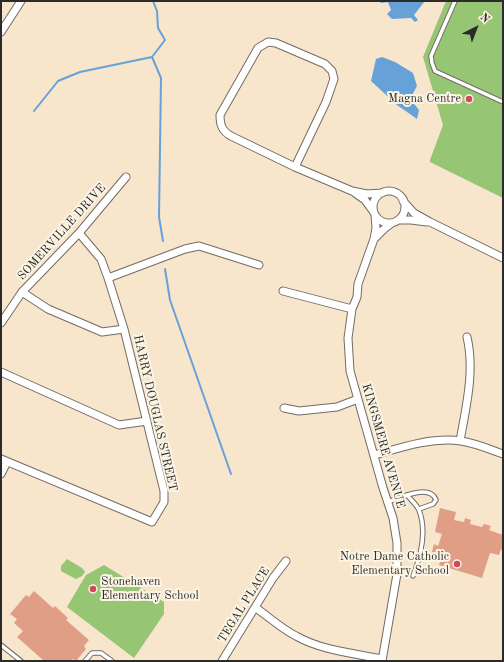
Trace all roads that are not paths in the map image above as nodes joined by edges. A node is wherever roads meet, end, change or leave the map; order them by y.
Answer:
1 (21, 1) edge
2 (455, 1) edge
3 (1, 32) edge
4 (503, 102) edge
5 (295, 167) junction
6 (126, 177) dead end
7 (352, 191) junction
8 (382, 193) junction
9 (403, 201) junction
10 (374, 213) junction
11 (395, 221) junction
12 (430, 222) junction
13 (79, 233) junction
14 (374, 239) junction
15 (503, 258) edge
16 (259, 266) dead end
17 (108, 278) junction
18 (283, 291) dead end
19 (22, 292) junction
20 (352, 309) junction
21 (1, 323) edge
22 (124, 329) junction
23 (467, 337) dead end
24 (1, 372) edge
25 (358, 399) junction
26 (284, 408) dead end
27 (147, 420) junction
28 (460, 441) junction
29 (503, 454) edge
30 (375, 456) junction
31 (4, 460) edge
32 (1, 474) edge
33 (407, 496) junction
34 (388, 502) junction
35 (419, 509) junction
36 (286, 561) dead end
37 (413, 576) dead end
38 (256, 608) junction
39 (1, 645) edge
40 (382, 660) edge
41 (21, 661) edge
42 (85, 661) edge
43 (112, 661) edge
44 (222, 661) edge

1 - 3 street
2 - 4 lane
5 - 5 street
5 - 7 street
6 - 13 street, SOMERVILLE DRIVE
7 - 8 street
7 - 10 street
8 - 9 street
8 - 10 street
9 - 11 street
9 - 12 street
10 - 11 street
10 - 14 street, KINGSMERE AVENUE
11 - 12 street
11 - 14 street, KINGSMERE AVENUE
12 - 15 street
13 - 17 street, HARRY DOUGLAS STREET
13 - 19 street, SOMERVILLE DRIVE
14 - 20 street, KINGSMERE AVENUE
16 - 17 street
17 - 22 street, HARRY DOUGLAS STREET
18 - 20 street
19 - 21 street, SOMERVILLE DRIVE
19 - 22 street
20 - 25 street, KINGSMERE AVENUE
22 - 27 street, HARRY DOUGLAS STREET
23 - 28 street
24 - 27 street
25 - 26 street
25 - 30 street, KINGSMERE AVENUE
27 - 31 street, HARRY DOUGLAS STREET
28 - 29 street
28 - 30 street
30 - 34 street, KINGSMERE AVENUE
31 - 32 street
33 - 34 lane
33 - 35 lane
33 - 35 lane
34 - 40 street, KINGSMERE AVENUE
35 - 37 lane
36 - 38 street, TEGAL PLACE
38 - 40 street
38 - 44 street, TEGAL PLACE
39 - 41 lane
42 - 43 lane

